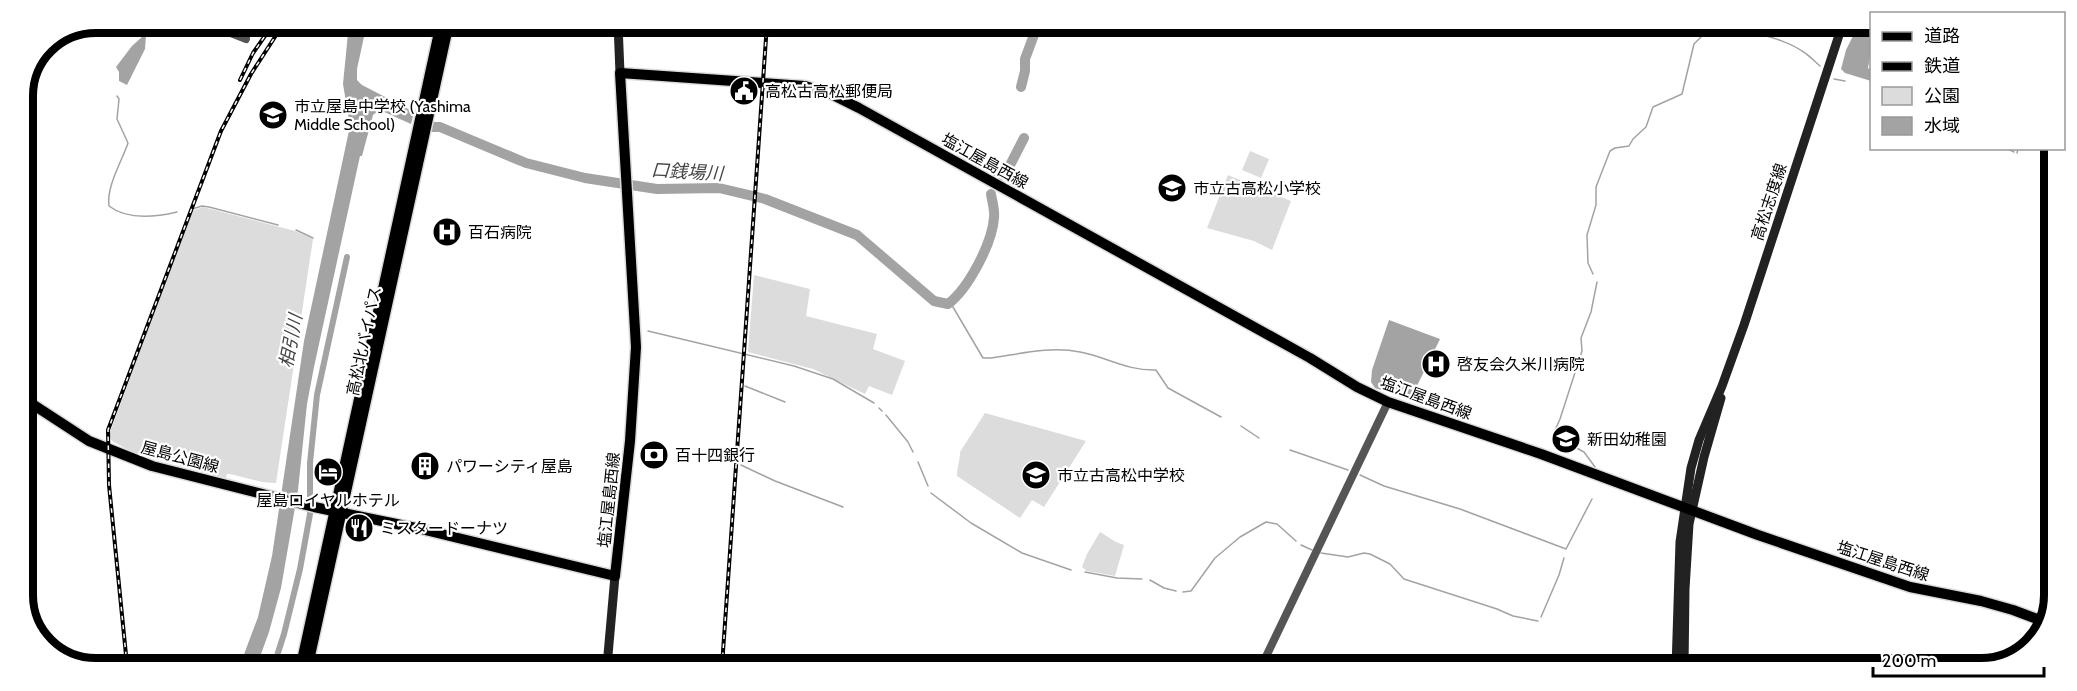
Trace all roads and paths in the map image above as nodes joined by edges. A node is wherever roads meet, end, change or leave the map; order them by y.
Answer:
1 (231, 33) edge
2 (439, 33) edge
3 (446, 33) edge
4 (618, 33) edge
5 (1840, 33) edge
6 (246, 39) dead end
7 (620, 73) junction
8 (425, 113) junction
9 (1388, 402) junction
10 (33, 405) edge
11 (1688, 509) junction
12 (338, 512) junction
13 (615, 576) junction
14 (2039, 620) edge
15 (303, 658) edge
16 (309, 658) edge
17 (608, 658) edge
18 (1265, 658) edge
19 (1676, 658) edge
20 (1684, 658) edge

1 - 6 street
2 - 8 main road, 高松北バイパス
3 - 8 main road, 高松北バイパス
4 - 7 main road
5 - 11 main road, 高松志度線
7 - 9 main road, 塩江屋島西線
7 - 13 main road, 塩江屋島西線
8 - 12 main road, 高松北バイパス
9 - 11 main road, 塩江屋島西線
9 - 18 street
10 - 12 main road, 屋島公園線
11 - 14 main road, 塩江屋島西線
11 - 19 main road, 高松志度線
11 - 20 main road, 高松志度線
12 - 13 main road, 塩江屋島西線
12 - 15 main road, 高松北バイパス
12 - 16 main road, 高松北バイパス
13 - 17 main road

